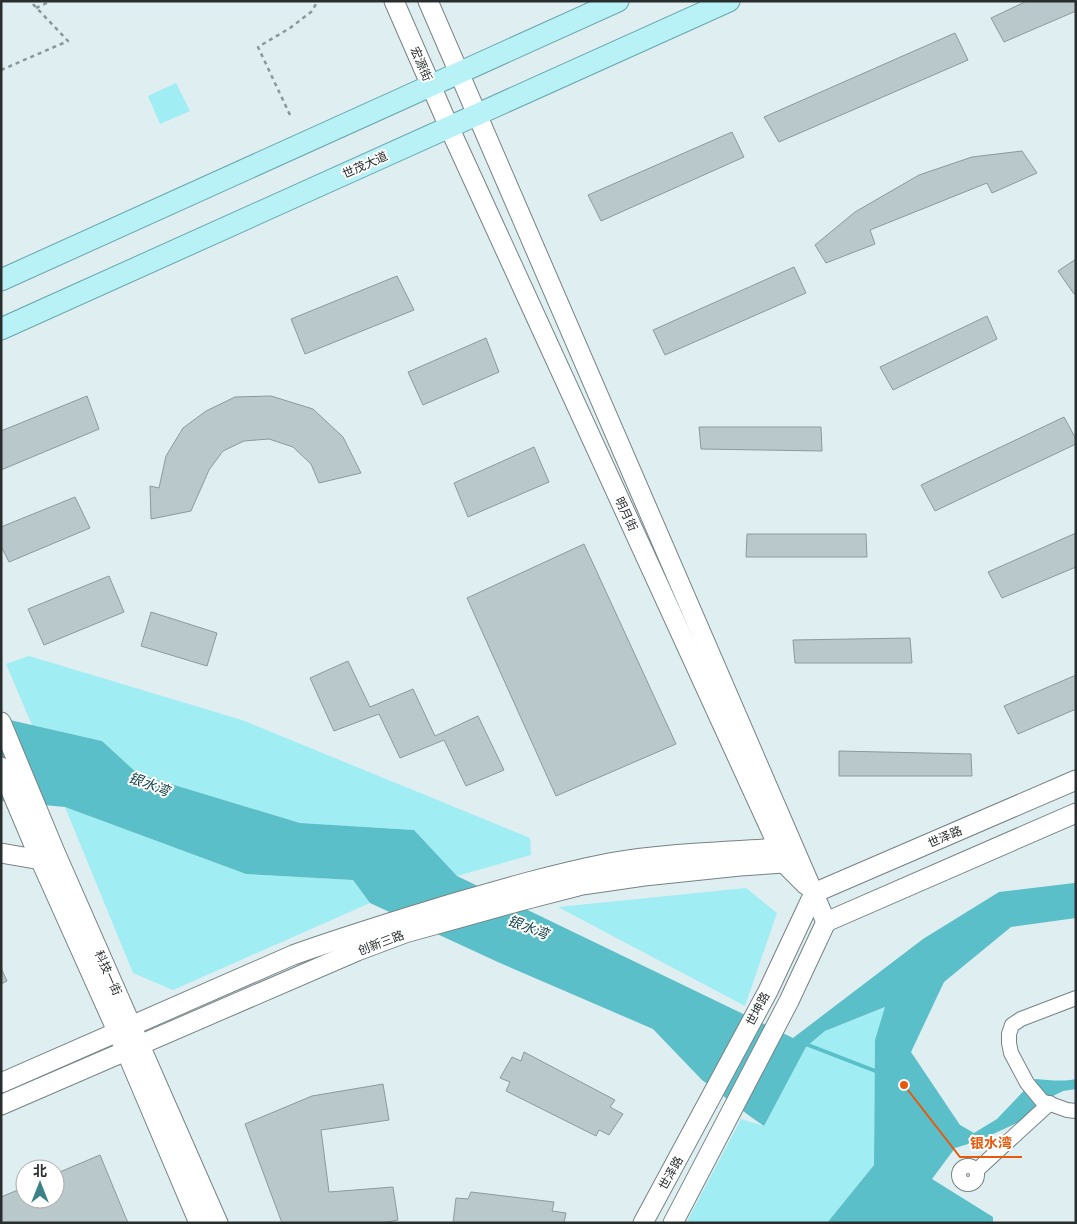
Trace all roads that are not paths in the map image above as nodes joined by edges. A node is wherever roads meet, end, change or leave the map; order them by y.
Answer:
1 (394, 1) edge
2 (428, 1) edge
3 (618, 1) edge
4 (729, 1) edge
5 (459, 73) junction
6 (431, 86) junction
7 (477, 114) junction
8 (448, 127) junction
9 (1, 280) edge
10 (1, 328) edge
11 (1, 722) edge
12 (1, 767) edge
13 (1076, 780) edge
14 (1076, 813) edge
15 (1, 853) edge
16 (45, 856) junction
17 (782, 856) junction
18 (814, 893) junction
19 (826, 922) junction
20 (1076, 998) edge
21 (124, 1029) junction
22 (133, 1048) junction
23 (1, 1083) edge
24 (1046, 1102) junction
25 (1, 1105) edge
26 (1076, 1111) edge
27 (698, 1123) joint
28 (719, 1134) joint
29 (976, 1170) dead end
30 (199, 1223) edge
31 (218, 1223) edge
32 (643, 1223) edge
33 (673, 1223) edge

1 - 6 street, 宏源街
2 - 5 street
3 - 5 main road
4 - 7 main road, 世茂大道
5 - 6 main road
5 - 7 street
6 - 8 street, 宏源街
6 - 9 main road
7 - 8 main road, 世茂大道
7 - 18 street, 明月街
8 - 10 main road, 世茂大道
8 - 17 street, 明月街
11 - 16 street, 科技一街
12 - 16 street, 科技一街
13 - 18 street, 世泽路
14 - 19 street
15 - 16 street
16 - 21 street, 科技一街
17 - 18 street, 明月街
17 - 21 street, 创新三路
17 - 22 street, 创新三路
18 - 19 street, 明月街
18 - 27 street, 世坤路
19 - 28 street, 世坤路
20 - 24 street
21 - 22 street, 科技一街
21 - 23 street, 创新三路
22 - 25 street, 创新三路
22 - 30 street, 科技一街
22 - 31 street, 科技一街
24 - 26 street
24 - 29 street
27 - 32 street, 世泽路
28 - 33 street, 世泽路

